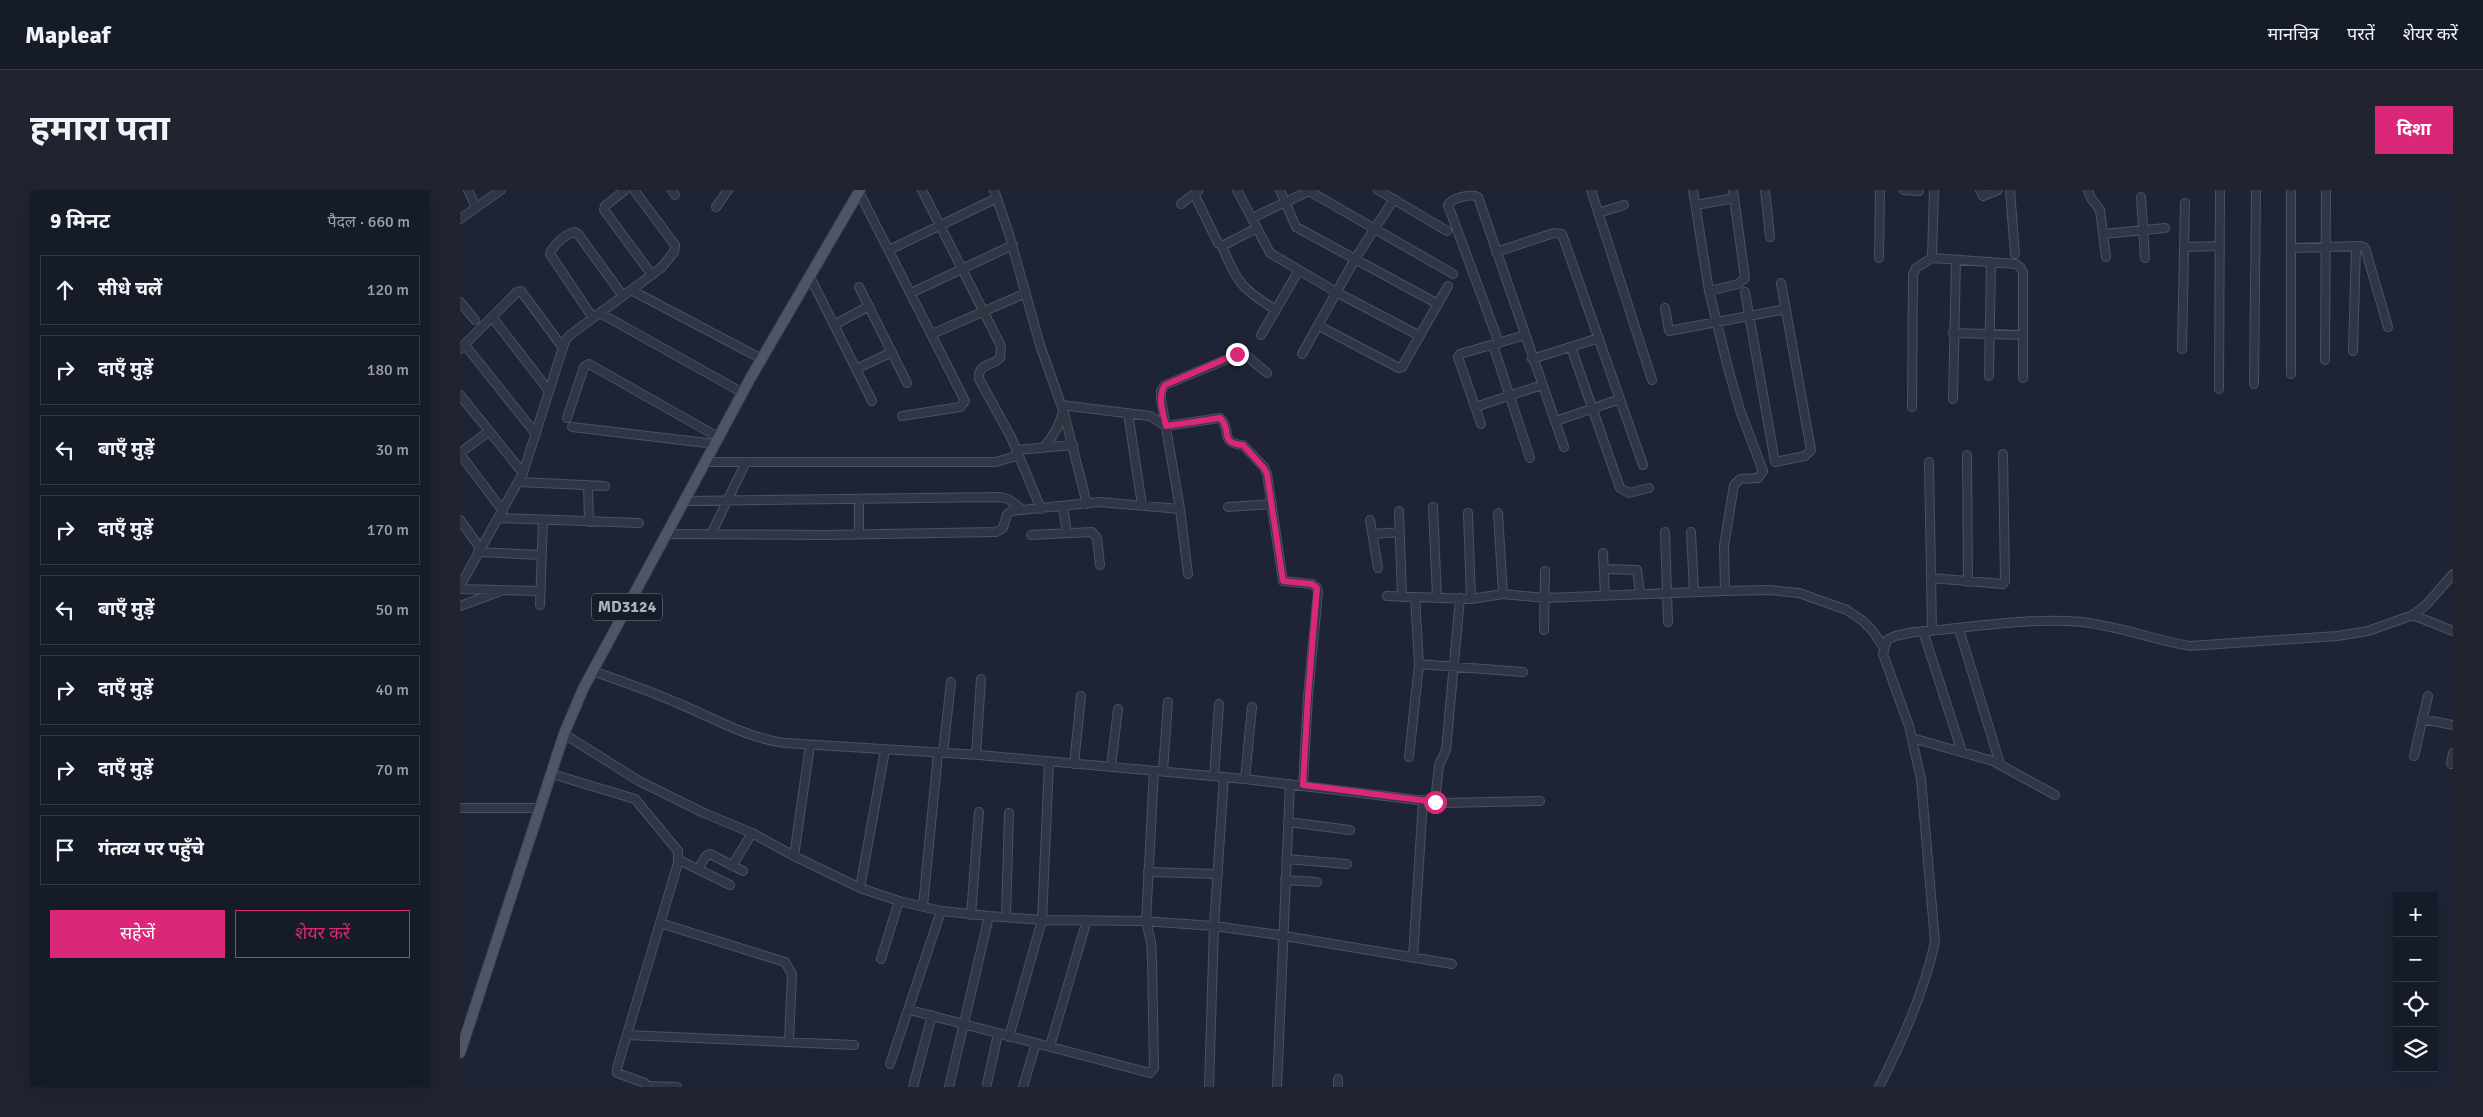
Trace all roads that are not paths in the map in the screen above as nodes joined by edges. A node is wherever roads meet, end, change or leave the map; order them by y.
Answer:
1 (468, 190) edge
2 (501, 190) edge
3 (625, 190) edge
4 (634, 190) edge
5 (728, 190) edge
6 (922, 190) edge
7 (994, 190) edge
8 (1237, 190) edge
9 (1280, 190) edge
10 (1309, 190) edge
11 (1378, 190) edge
12 (1452, 190) edge
13 (1591, 190) edge
14 (1694, 190) edge
15 (1766, 190) edge
16 (1880, 190) edge
17 (1904, 190) edge
18 (1934, 190) edge
19 (1980, 190) edge
20 (1998, 190) edge
21 (2010, 190) edge
22 (2088, 190) edge
23 (2220, 190) edge
24 (2256, 190) edge
25 (2291, 190) edge
26 (2326, 190) edge
27 (860, 191) edge
28 (1919, 191) edge
29 (1196, 192) edge
30 (1733, 194) edge
31 (2141, 197) dead end
32 (997, 198) junction
33 (1394, 199) junction
34 (1455, 199) junction
35 (2185, 203) dead end
36 (1181, 204) dead end
37 (1286, 204) junction
38 (1696, 204) junction
39 (1624, 206) dead end
40 (476, 207) junction
41 (716, 207) dead end
42 (1598, 213) junction
43 (1252, 218) junction
44 (460, 219) edge
45 (940, 226) junction
46 (1257, 228) junction
47 (2165, 228) dead end
48 (1374, 229) junction
49 (2143, 230) junction
50 (1447, 231) dead end
51 (2103, 234) junction
52 (1770, 237) dead end
53 (1013, 245) junction
54 (1222, 246) junction
55 (2219, 246) junction
56 (2356, 246) junction
57 (2184, 247) junction
58 (2326, 247) junction
59 (2291, 248) junction
60 (890, 250) junction
61 (1496, 252) junction
62 (2015, 254) dead end
63 (2106, 257) dead end
64 (1879, 258) dead end
65 (1932, 258) junction
66 (2145, 258) dead end
67 (1355, 259) junction
68 (1956, 260) junction
69 (1991, 262) junction
70 (962, 269) junction
71 (1299, 270) junction
72 (1453, 274) dead end
73 (652, 275) junction
74 (810, 277) junction
75 (1781, 283) dead end
76 (1448, 286) dead end
77 (859, 287) dead end
78 (630, 290) junction
79 (1709, 291) junction
80 (1336, 292) junction
81 (1745, 292) dead end
82 (912, 293) junction
83 (1026, 293) junction
84 (623, 296) junction
85 (460, 302) edge
86 (1438, 304) junction
87 (869, 306) junction
88 (1664, 308) dead end
89 (1276, 310) junction
90 (1786, 310) junction
91 (983, 312) junction
92 (596, 315) junction
93 (1749, 316) junction
94 (492, 317) junction
95 (475, 320) dead end
96 (1716, 322) junction
97 (834, 325) junction
98 (1319, 326) junction
99 (2388, 327) dead end
100 (1953, 332) junction
101 (1989, 333) junction
102 (932, 334) junction
103 (1262, 335) dead end
104 (1525, 335) junction
105 (2023, 335) junction
106 (1420, 336) junction
107 (1599, 338) junction
108 (1496, 344) junction
109 (462, 347) edge
110 (1571, 347) junction
111 (563, 348) junction
112 (2182, 349) dead end
113 (2354, 351) dead end
114 (892, 352) junction
115 (1302, 354) dead end
116 (762, 359) junction
117 (1532, 359) junction
118 (2325, 360) dead end
119 (856, 369) junction
120 (1267, 373) dead end
121 (2290, 374) dead end
122 (1989, 376) dead end
123 (2023, 378) dead end
124 (1652, 380) dead end
125 (908, 383) dead end
126 (2254, 384) dead end
127 (1542, 385) junction
128 (2218, 389) dead end
129 (549, 391) junction
130 (743, 393) junction
131 (460, 395) edge
132 (1509, 396) junction
133 (1620, 400) junction
134 (1953, 400) dead end
135 (872, 401) dead end
136 (1475, 406) junction
137 (1062, 407) junction
138 (1912, 408) dead end
139 (1593, 409) junction
140 (1128, 414) junction
141 (902, 416) dead end
142 (567, 418) dead end
143 (1556, 421) junction
144 (1481, 424) dead end
145 (1166, 426) junction
146 (572, 427) dead end
147 (488, 432) junction
148 (536, 434) junction
149 (716, 440) junction
150 (1072, 445) junction
151 (1564, 447) dead end
152 (1043, 448) junction
153 (1018, 453) junction
154 (460, 454) edge
155 (2003, 454) dead end
156 (1967, 455) dead end
157 (1530, 458) dead end
158 (704, 462) junction
159 (746, 462) junction
160 (1929, 462) dead end
161 (1643, 465) dead end
162 (524, 473) junction
163 (519, 482) junction
164 (588, 485) junction
165 (605, 486) dead end
166 (1649, 488) dead end
167 (859, 499) junction
168 (728, 500) junction
169 (684, 501) junction
170 (1087, 504) junction
171 (1272, 504) junction
172 (1142, 505) junction
173 (1433, 506) dead end
174 (1063, 507) junction
175 (1228, 507) dead end
176 (1041, 509) junction
177 (1180, 509) junction
178 (1023, 510) junction
179 (1399, 511) dead end
180 (1468, 513) dead end
181 (501, 514) junction
182 (1498, 514) dead end
183 (460, 520) edge
184 (543, 520) junction
185 (1370, 520) dead end
186 (589, 522) junction
187 (639, 524) dead end
188 (1400, 532) junction
189 (1665, 532) dead end
190 (1691, 532) dead end
191 (666, 534) junction
192 (711, 534) junction
193 (859, 534) junction
194 (1066, 534) junction
195 (1373, 534) junction
196 (1031, 535) dead end
197 (479, 550) junction
198 (1603, 553) dead end
199 (542, 555) junction
200 (1100, 565) dead end
201 (1378, 568) dead end
202 (1604, 569) junction
203 (1545, 571) dead end
204 (1188, 574) dead end
205 (2453, 574) edge
206 (1931, 578) junction
207 (1968, 582) junction
208 (460, 588) edge
209 (505, 590) junction
210 (541, 590) junction
211 (1725, 591) junction
212 (1667, 592) junction
213 (1694, 592) junction
214 (1640, 593) junction
215 (1503, 594) junction
216 (1605, 595) junction
217 (1387, 596) dead end
218 (1402, 596) junction
219 (1416, 597) junction
220 (1437, 598) junction
221 (1460, 598) junction
222 (1545, 598) junction
223 (1471, 599) junction
224 (540, 605) dead end
225 (460, 606) edge
226 (2413, 615) junction
227 (1668, 622) dead end
228 (1959, 629) junction
229 (1544, 630) dead end
230 (1928, 631) junction
231 (2453, 631) edge
232 (1884, 648) junction
233 (1419, 664) junction
234 (1455, 667) junction
235 (592, 672) junction
236 (1523, 672) dead end
237 (982, 679) dead end
238 (951, 682) dead end
239 (1081, 696) dead end
240 (2428, 696) dead end
241 (1168, 702) dead end
242 (1219, 704) dead end
243 (1252, 708) dead end
244 (1118, 709) dead end
245 (2422, 719) junction
246 (2453, 725) edge
247 (564, 734) junction
248 (1912, 738) junction
249 (810, 745) junction
250 (885, 750) junction
251 (1962, 752) junction
252 (941, 753) junction
253 (2453, 753) edge
254 (976, 755) junction
255 (2414, 756) dead end
256 (1409, 757) dead end
257 (1049, 763) junction
258 (1074, 764) junction
259 (2000, 764) junction
260 (2451, 764) dead end
261 (1111, 767) junction
262 (1158, 771) junction
263 (552, 774) junction
264 (1214, 776) junction
265 (1224, 777) junction
266 (1245, 778) junction
267 (1290, 784) junction
268 (1303, 785) junction
269 (2055, 795) dead end
270 (1423, 800) junction
271 (1540, 801) dead end
272 (1435, 802) junction
273 (460, 808) edge
274 (540, 808) junction
275 (979, 812) dead end
276 (1008, 813) dead end
277 (1288, 822) junction
278 (1350, 830) dead end
279 (752, 833) junction
280 (794, 856) junction
281 (679, 860) junction
282 (1286, 860) junction
283 (1347, 864) dead end
284 (732, 866) junction
285 (698, 869) junction
286 (743, 871) dead end
287 (1148, 872) junction
288 (1218, 874) junction
289 (1285, 880) junction
290 (1316, 882) dead end
291 (730, 885) dead end
292 (860, 888) junction
293 (899, 901) junction
294 (923, 906) junction
295 (941, 911) junction
296 (971, 915) junction
297 (989, 916) junction
298 (1006, 916) junction
299 (1042, 920) junction
300 (1087, 920) junction
301 (1146, 921) junction
302 (660, 923) junction
303 (1214, 926) junction
304 (1282, 935) junction
305 (1413, 958) junction
306 (881, 959) dead end
307 (1452, 964) dead end
308 (910, 1010) junction
309 (932, 1016) junction
310 (964, 1025) junction
311 (998, 1034) junction
312 (627, 1035) junction
313 (1009, 1037) junction
314 (789, 1042) junction
315 (1036, 1043) junction
316 (854, 1045) dead end
317 (1050, 1046) junction
318 (460, 1053) edge
319 (890, 1064) dead end
320 (988, 1084) dead end
321 (647, 1086) edge
322 (677, 1087) edge
323 (913, 1087) edge
324 (949, 1087) edge
325 (1023, 1087) edge
326 (1209, 1087) edge
327 (1277, 1087) edge
328 (1879, 1087) edge

1 - 40 street
2 - 40 street
3 - 73 street
4 - 73 street
5 - 41 street
6 - 45 street
7 - 32 street
8 - 43 street
9 - 37 street
10 - 37 street
10 - 48 street
11 - 33 street
12 - 34 street
13 - 42 street
14 - 38 street
15 - 52 street
16 - 64 street
17 - 28 street
18 - 65 street
19 - 20 street
21 - 62 street
22 - 51 street
23 - 55 street
24 - 126 street
25 - 59 street
26 - 58 street
27 - 60 street
27 - 74 main road, MD3124
29 - 36 street
29 - 54 street
30 - 38 street
30 - 79 street
31 - 49 street
32 - 45 street
32 - 53 street
33 - 48 street
33 - 50 street
34 - 61 street
34 - 108 street
35 - 57 street
37 - 43 street
37 - 67 street
38 - 79 street
39 - 42 street
40 - 44 street
42 - 124 street
43 - 46 street
45 - 60 street
45 - 70 street
46 - 54 street
46 - 71 street
47 - 49 street
48 - 67 street
48 - 72 street
49 - 51 street
49 - 66 street
51 - 63 street
53 - 70 street
53 - 83 street
54 - 89 street
55 - 57 street
55 - 128 street
56 - 58 street
56 - 99 street
56 - 113 street
57 - 112 street
58 - 59 street
58 - 118 street
59 - 121 street
60 - 82 street
61 - 104 street
61 - 107 street
65 - 68 street
65 - 138 street
67 - 80 street
67 - 86 street
68 - 69 street
68 - 100 street
69 - 101 street
69 - 105 street
70 - 82 street
70 - 91 street
71 - 80 street
71 - 89 street
73 - 78 street
74 - 97 street
74 - 116 main road, MD3124
75 - 90 street
76 - 86 street
77 - 87 street
78 - 84 street
78 - 116 street
79 - 96 street
80 - 98 street
80 - 106 street
81 - 93 street
82 - 102 street
83 - 91 street
83 - 137 street
84 - 92 street
84 - 92 street
85 - 95 street
86 - 106 street
87 - 97 street
87 - 114 street
88 - 96 street
89 - 103 street
90 - 93 street
90 - 93 street
91 - 102 street
91 - 153 street
92 - 111 street
92 - 130 street
93 - 96 street
94 - 109 street
94 - 111 street
94 - 129 street
96 - 211 street
97 - 119 street
98 - 106 street
98 - 115 street
100 - 101 street
100 - 134 street
101 - 105 street
101 - 122 street
102 - 141 street
104 - 108 street
104 - 117 street
105 - 123 street
107 - 110 street
107 - 133 street
108 - 132 street
108 - 136 street
109 - 148 street
110 - 117 street
110 - 139 street
111 - 129 street
114 - 119 street
114 - 125 street
116 - 130 main road, MD3124
117 - 127 street
119 - 135 street
120 - 145 street
127 - 132 street
127 - 143 street
129 - 148 street
130 - 149 main road, MD3124
131 - 147 street
132 - 136 street
132 - 157 street
133 - 139 street
133 - 161 street
136 - 144 street
137 - 140 street
137 - 150 street
137 - 152 street
139 - 143 street
139 - 166 street
140 - 145 street
140 - 172 street
142 - 149 street
143 - 151 street
145 - 171 street
145 - 177 street
146 - 149 street
147 - 154 street
147 - 162 street
148 - 162 street
149 - 158 main road, MD3124
150 - 152 street
150 - 170 street
152 - 153 street
153 - 159 street
153 - 176 street
154 - 181 street
155 - 207 street
156 - 207 street
158 - 159 street
158 - 169 main road, MD3124
159 - 168 street
160 - 206 street
162 - 163 street
163 - 164 street
163 - 181 street
164 - 165 street
164 - 186 street
167 - 168 street
167 - 178 street
167 - 193 street
168 - 169 street
168 - 192 street
169 - 191 main road, MD3124
170 - 172 street
170 - 174 street
171 - 175 street
171 - 268 street
172 - 177 street
173 - 220 street
174 - 176 street
174 - 194 street
176 - 178 street
177 - 204 street
178 - 193 street
179 - 188 street
180 - 223 street
181 - 184 street
181 - 197 street
182 - 215 street
183 - 197 street
184 - 186 street
184 - 199 street
185 - 195 street
186 - 187 street
188 - 195 street
188 - 218 street
189 - 212 street
190 - 213 street
191 - 192 street
191 - 235 main road, MD3124
192 - 193 street
194 - 196 street
194 - 200 street
195 - 201 street
197 - 199 street
197 - 208 street
198 - 202 street
199 - 210 street
202 - 214 street
202 - 216 street
203 - 222 street
205 - 226 street
206 - 207 street
206 - 230 street
208 - 209 street
209 - 210 street
209 - 225 street
210 - 224 street
211 - 213 street
211 - 232 street
212 - 213 street
212 - 214 street
212 - 227 street
214 - 216 street
215 - 222 street
215 - 223 street
216 - 222 street
217 - 218 street
218 - 219 street
219 - 220 street
219 - 233 street
220 - 221 street
221 - 223 street
221 - 234 street
222 - 229 street
226 - 228 street
226 - 231 street
228 - 230 street
228 - 259 street
230 - 232 street
230 - 251 street
232 - 248 street
233 - 234 street
233 - 256 street
234 - 236 street
234 - 272 street
235 - 247 main road, MD3124
235 - 249 street
237 - 254 street
238 - 252 street
239 - 258 street
240 - 245 street
241 - 262 street
242 - 264 street
243 - 266 street
244 - 261 street
245 - 246 street
245 - 255 street
247 - 263 main road, MD3124
247 - 279 street
248 - 251 street
248 - 328 street
249 - 250 street
249 - 280 street
250 - 252 street
250 - 292 street
251 - 259 street
252 - 254 street
252 - 294 street
253 - 260 street
254 - 257 street
257 - 258 street
257 - 299 street
258 - 261 street
259 - 269 street
261 - 262 street
262 - 264 street
262 - 287 street
263 - 274 main road, MD3124
263 - 281 street
264 - 265 street
265 - 266 street
265 - 288 street
266 - 267 street
267 - 268 street
267 - 277 street
268 - 270 street
270 - 272 street
270 - 305 street
271 - 272 street
273 - 274 street
274 - 318 main road, MD3124
275 - 296 street
276 - 298 street
277 - 278 street
277 - 282 street
279 - 280 street
279 - 284 street
280 - 292 street
281 - 285 street
281 - 302 street
282 - 283 street
282 - 289 street
284 - 285 street
284 - 286 street
285 - 291 street
287 - 288 street
287 - 301 street
288 - 303 street
289 - 290 street
289 - 304 street
292 - 293 street
293 - 294 street
293 - 306 street
294 - 295 street
295 - 296 street
295 - 308 street
296 - 297 street
297 - 298 street
297 - 310 street
298 - 299 street
299 - 300 street
299 - 313 street
300 - 301 street
300 - 317 street
301 - 303 street
301 - 317 street
302 - 312 street
302 - 314 street
303 - 304 street
303 - 326 street
304 - 305 street
304 - 327 street
305 - 307 street
308 - 309 street
308 - 319 street
309 - 310 street
309 - 323 street
310 - 311 street
310 - 324 street
311 - 313 street
311 - 320 street
312 - 314 street
312 - 321 street
313 - 315 street
314 - 316 street
315 - 317 street
315 - 325 street
321 - 322 street

